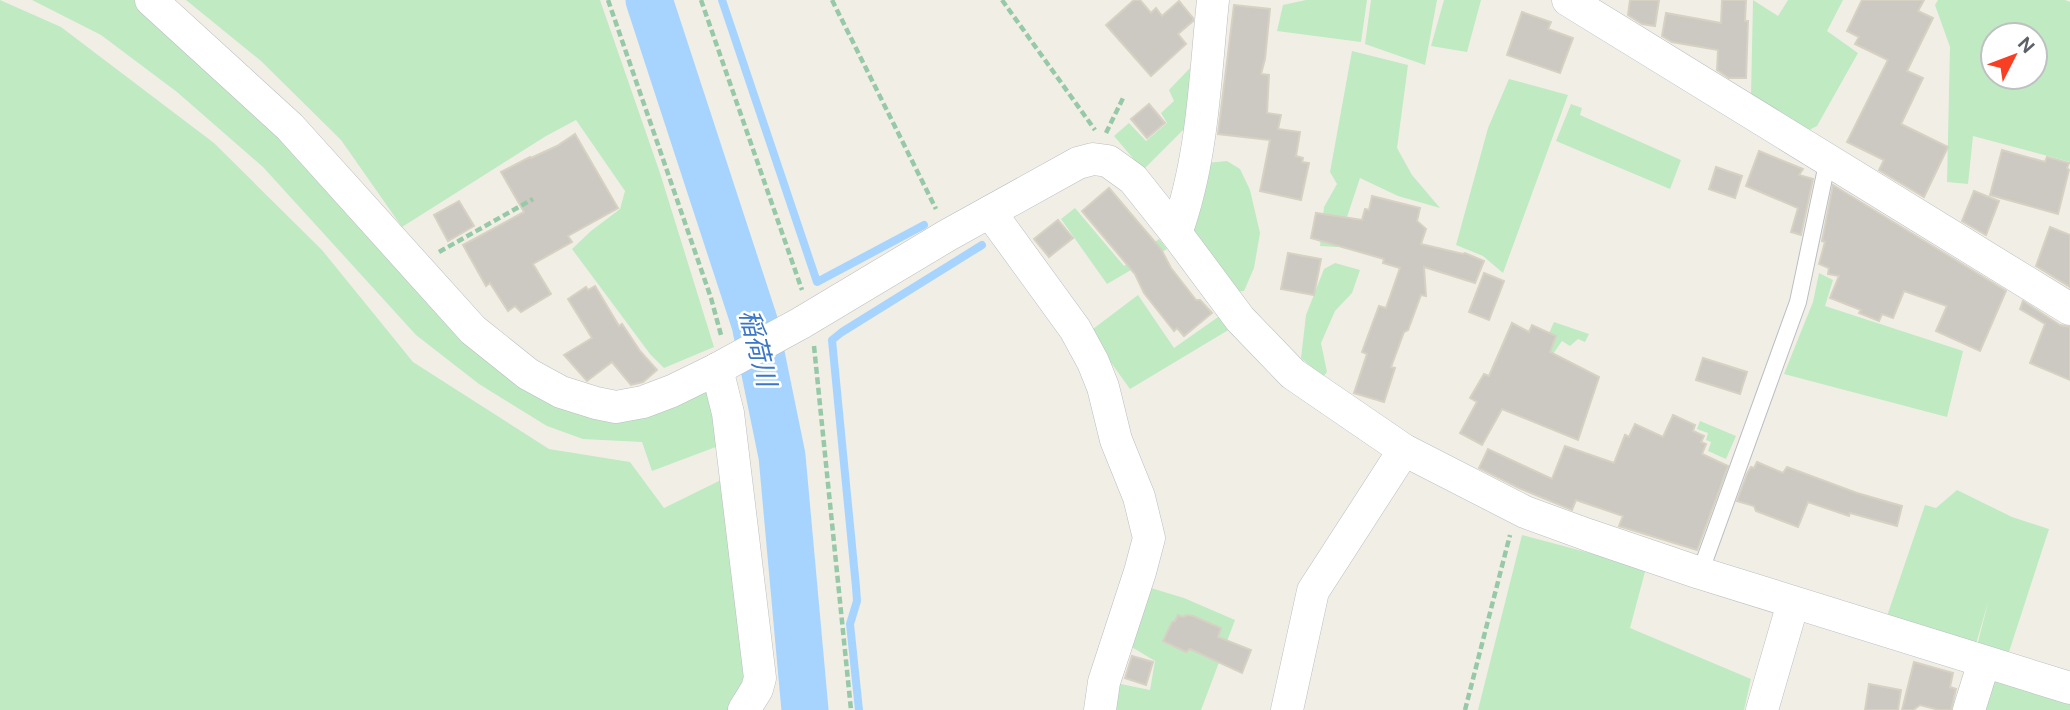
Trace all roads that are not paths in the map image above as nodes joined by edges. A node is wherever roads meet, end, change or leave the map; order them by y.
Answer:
1 (151, 0) edge
2 (1213, 0) edge
3 (1568, 0) edge
4 (1828, 159) junction
5 (990, 212) junction
6 (1176, 233) junction
7 (2070, 309) edge
8 (727, 364) junction
9 (1404, 450) junction
10 (1700, 573) junction
11 (1793, 603) junction
12 (1983, 662) junction
13 (2070, 688) edge
14 (744, 710) edge
15 (1100, 710) edge
16 (1287, 710) edge
17 (1762, 710) edge
18 (1969, 710) edge

1 - 8 street
2 - 6 street
3 - 4 street
4 - 7 street
4 - 10 lane
5 - 6 street
5 - 8 street
5 - 15 street
6 - 9 street
8 - 14 street
9 - 10 street
9 - 16 street
10 - 11 street
11 - 12 street
11 - 17 street
12 - 13 street
12 - 18 street

